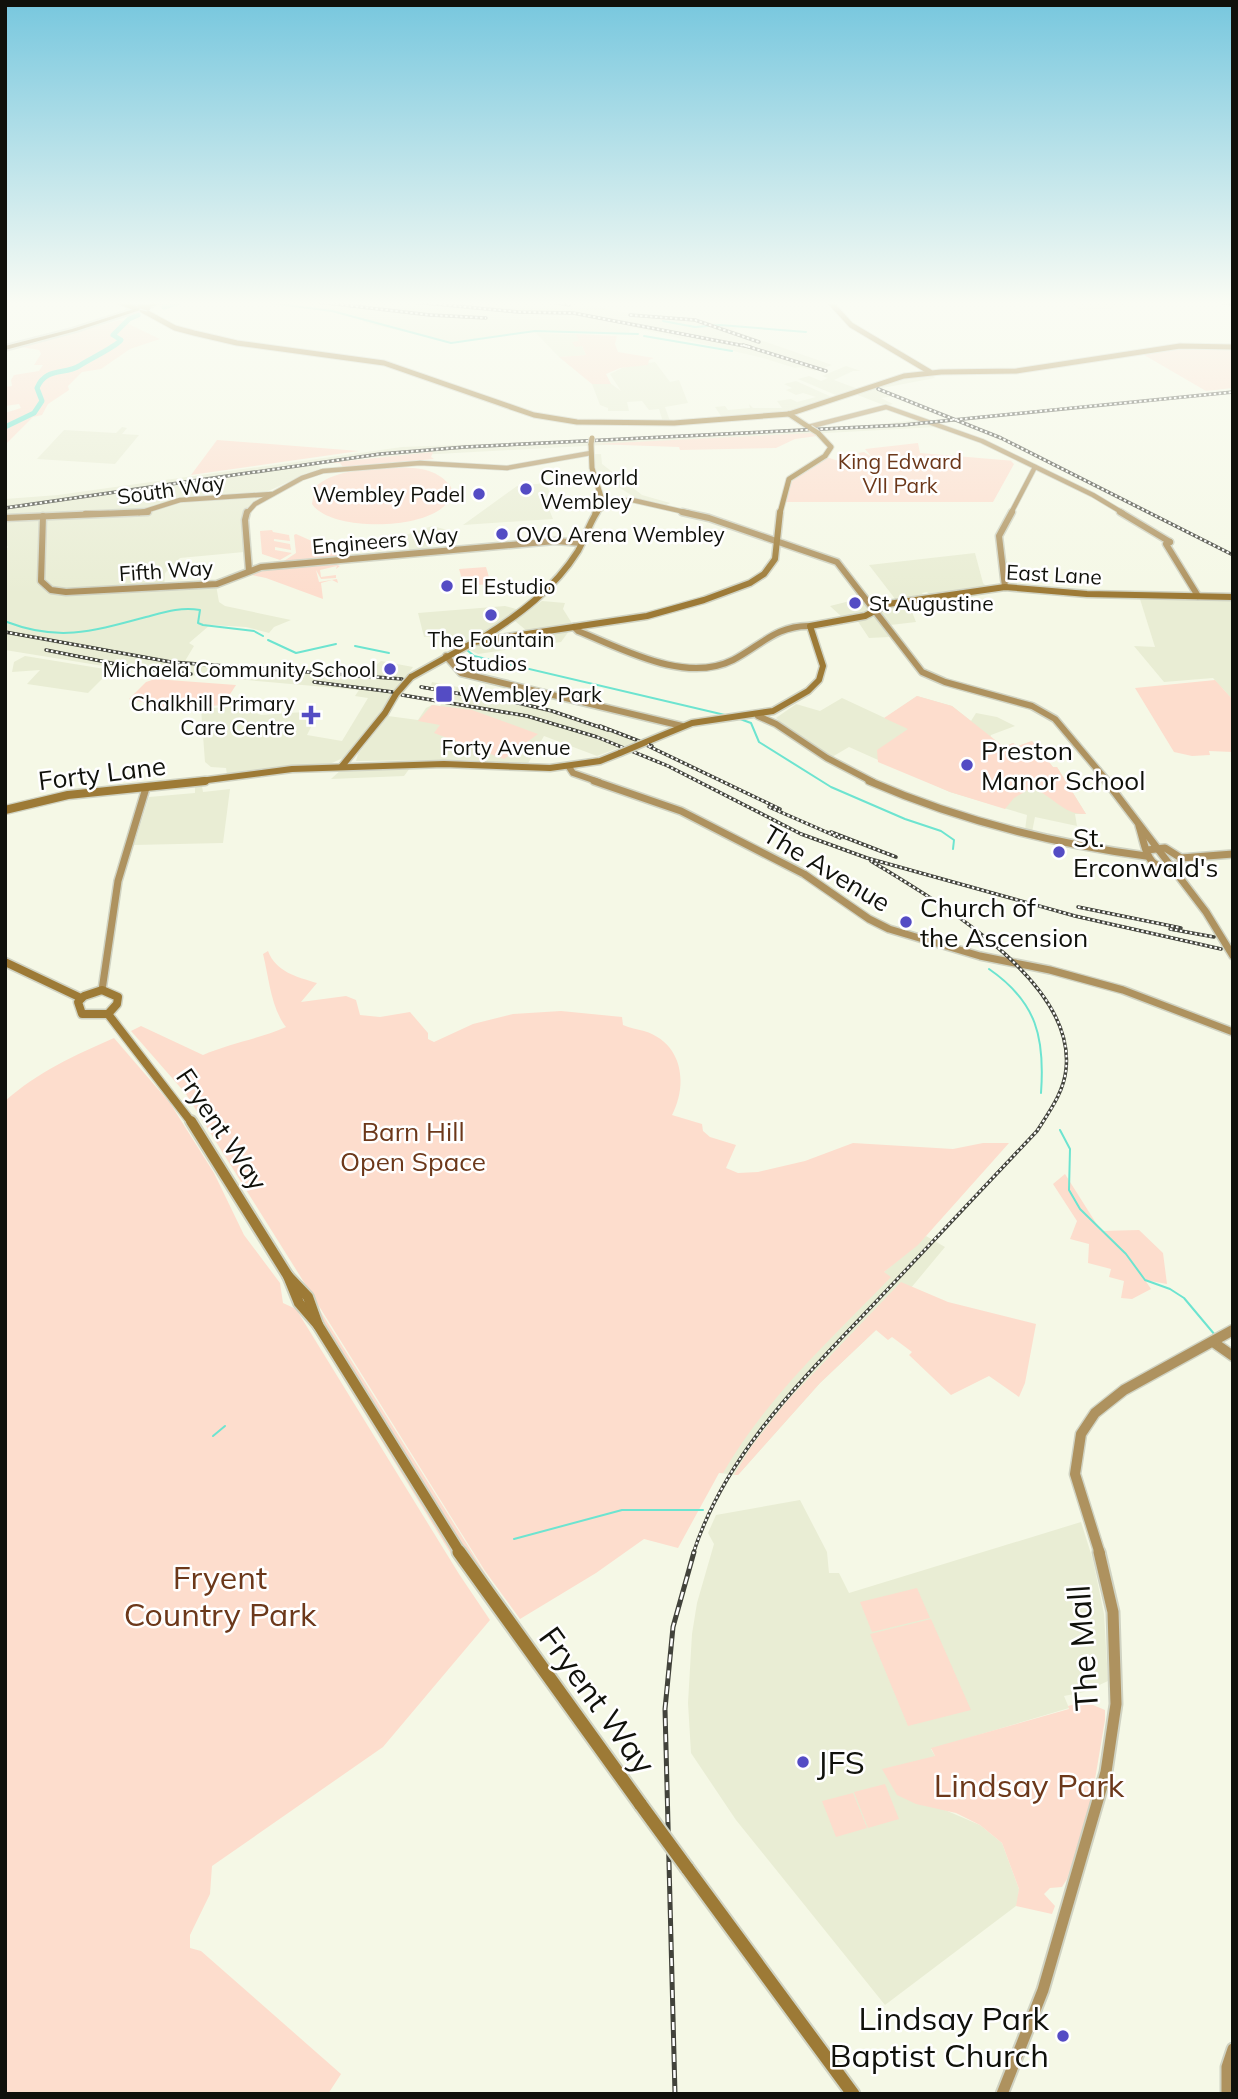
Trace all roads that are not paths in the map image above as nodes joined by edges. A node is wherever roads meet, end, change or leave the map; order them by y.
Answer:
1 (485, 398) edge
2 (835, 398) edge
3 (789, 414) junction
4 (591, 426) junction
5 (809, 428) junction
6 (591, 453) junction
7 (1035, 467) junction
8 (272, 494) junction
9 (605, 502) junction
10 (44, 517) junction
11 (5, 518) edge
12 (583, 542) junction
13 (779, 543) junction
14 (249, 568) junction
15 (1005, 587) junction
16 (1198, 596) junction
17 (1233, 597) edge
18 (868, 601) junction
19 (887, 604) junction
20 (875, 610) junction
21 (865, 616) junction
22 (881, 618) junction
23 (513, 622) junction
24 (810, 626) junction
25 (574, 627) junction
26 (520, 632) junction
27 (490, 633) junction
28 (499, 637) junction
29 (474, 642) junction
30 (446, 656) junction
31 (770, 716) junction
32 (682, 726) junction
33 (347, 760) junction
34 (362, 767) junction
35 (569, 767) junction
36 (232, 770) dead end
37 (216, 779) junction
38 (204, 782) junction
39 (146, 788) junction
40 (5, 810) edge
41 (1139, 824) junction
42 (1157, 849) junction
43 (1146, 853) junction
44 (1233, 854) edge
45 (1181, 858) junction
46 (1171, 867) junction
47 (1233, 956) edge
48 (5, 962) edge
49 (102, 990) junction
50 (81, 998) junction
51 (108, 1014) junction
52 (1233, 1032) edge
53 (1233, 1330) edge
54 (1213, 1342) junction
55 (1233, 1356) edge
56 (1233, 2049) edge
57 (853, 2094) edge
58 (1002, 2094) edge
59 (1227, 2094) edge

1 - 4 main road
2 - 3 main road
3 - 4 main road
3 - 5 main road
4 - 6 main road
5 - 7 street
5 - 13 main road, bridge
6 - 8 street, South Way
6 - 9 main road
7 - 15 street
7 - 16 street
8 - 10 street, South Way
8 - 14 street
9 - 12 main road
9 - 13 street
10 - 11 street, South Way
10 - 14 street, Fifth Way
12 - 14 street, Engineers Way
12 - 23 main road
13 - 18 street
13 - 25 main road
15 - 16 main road, East Lane
15 - 19 main road, East Lane
16 - 17 main road, East Lane
18 - 19 street
18 - 20 street
19 - 20 main road, East Lane
20 - 21 main road
20 - 22 street
21 - 22 street
21 - 24 main road
22 - 41 street
23 - 26 main road
23 - 27 main road
24 - 25 street
24 - 31 main road, Forty Avenue
25 - 26 main road
26 - 28 main road
27 - 28 main road
27 - 29 main road
28 - 29 main road
29 - 30 main road
30 - 32 street
30 - 33 main road, bridge
31 - 32 main road, Forty Avenue
31 - 43 street
32 - 35 main road, Forty Avenue, bridge
33 - 34 main road, Forty Avenue
33 - 37 main road
34 - 35 main road, Forty Avenue
34 - 38 main road
35 - 52 street, The Avenue
36 - 37 main road
37 - 38 main road
38 - 39 main road, Forty Lane
39 - 40 main road, Forty Lane
39 - 49 street
41 - 42 street
41 - 43 street
42 - 43 street
42 - 45 street
42 - 46 street
43 - 46 street
44 - 45 street
45 - 46 street
46 - 47 street
48 - 50 main road
49 - 50 main road
49 - 51 main road
50 - 51 main road
51 - 57 main road, Fryent Way, bridge
53 - 54 street, The Mall
54 - 55 street
54 - 58 street, The Mall
56 - 59 street

